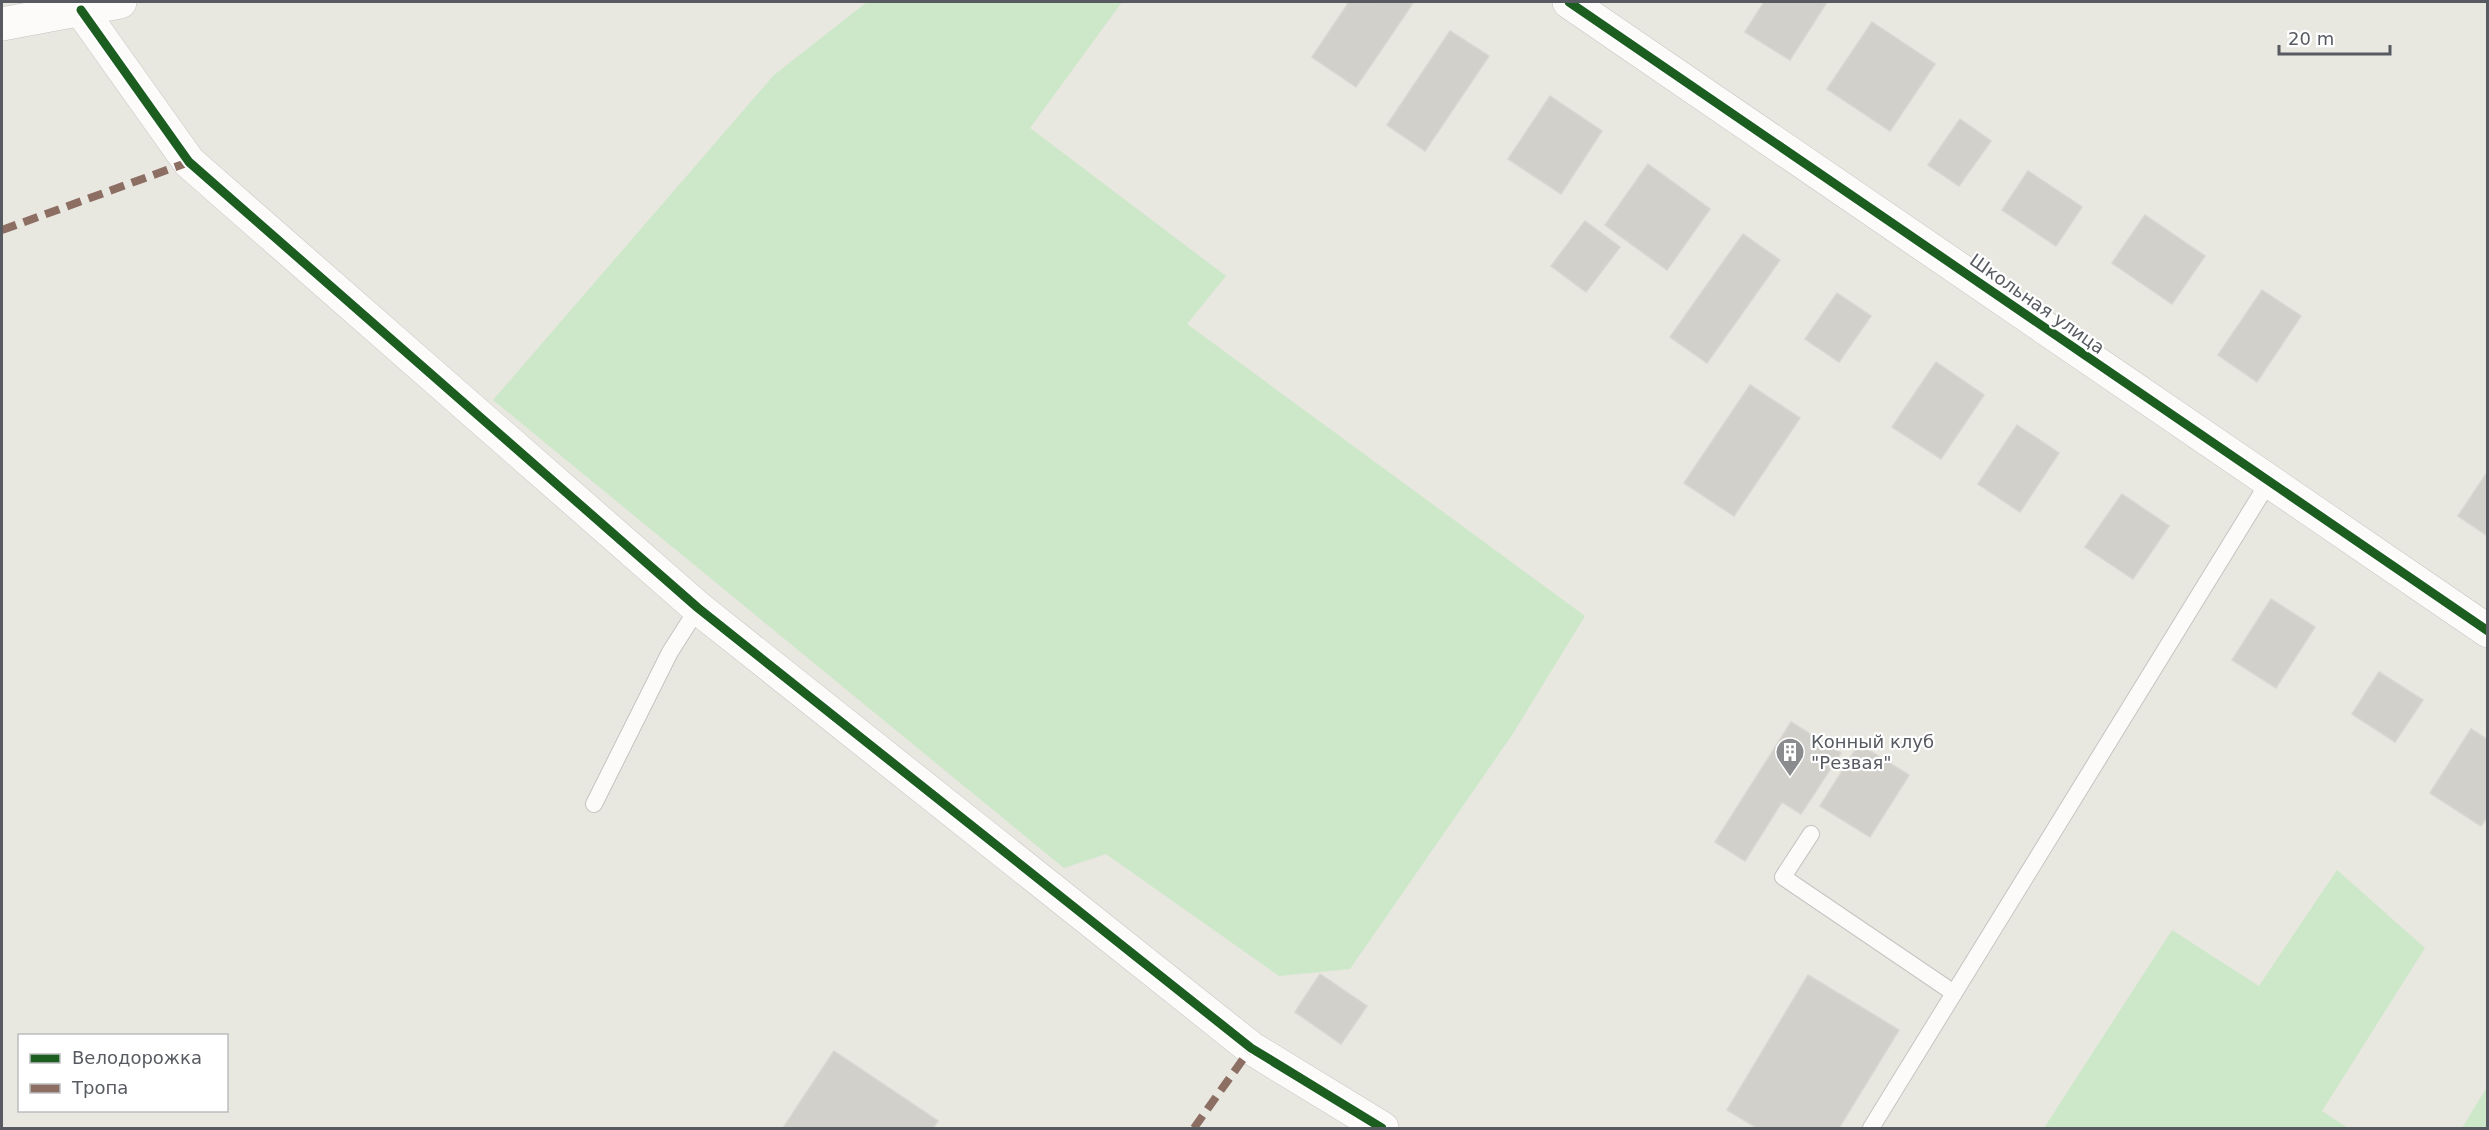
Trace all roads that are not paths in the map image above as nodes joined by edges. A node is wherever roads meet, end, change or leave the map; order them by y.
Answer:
1 (120, 2) edge
2 (1569, 2) edge
3 (81, 10) junction
4 (2, 24) edge
5 (2268, 483) junction
6 (698, 608) junction
7 (2487, 631) edge
8 (594, 804) dead end
9 (1811, 834) dead end
10 (1954, 993) junction
11 (1382, 1128) edge
12 (1871, 1128) edge

1 - 3 street
2 - 5 street, Школьная улица
3 - 4 street
3 - 6 street
5 - 7 street, Школьная улица
5 - 10 lane
6 - 8 lane
6 - 11 street
9 - 10 lane
10 - 12 lane

